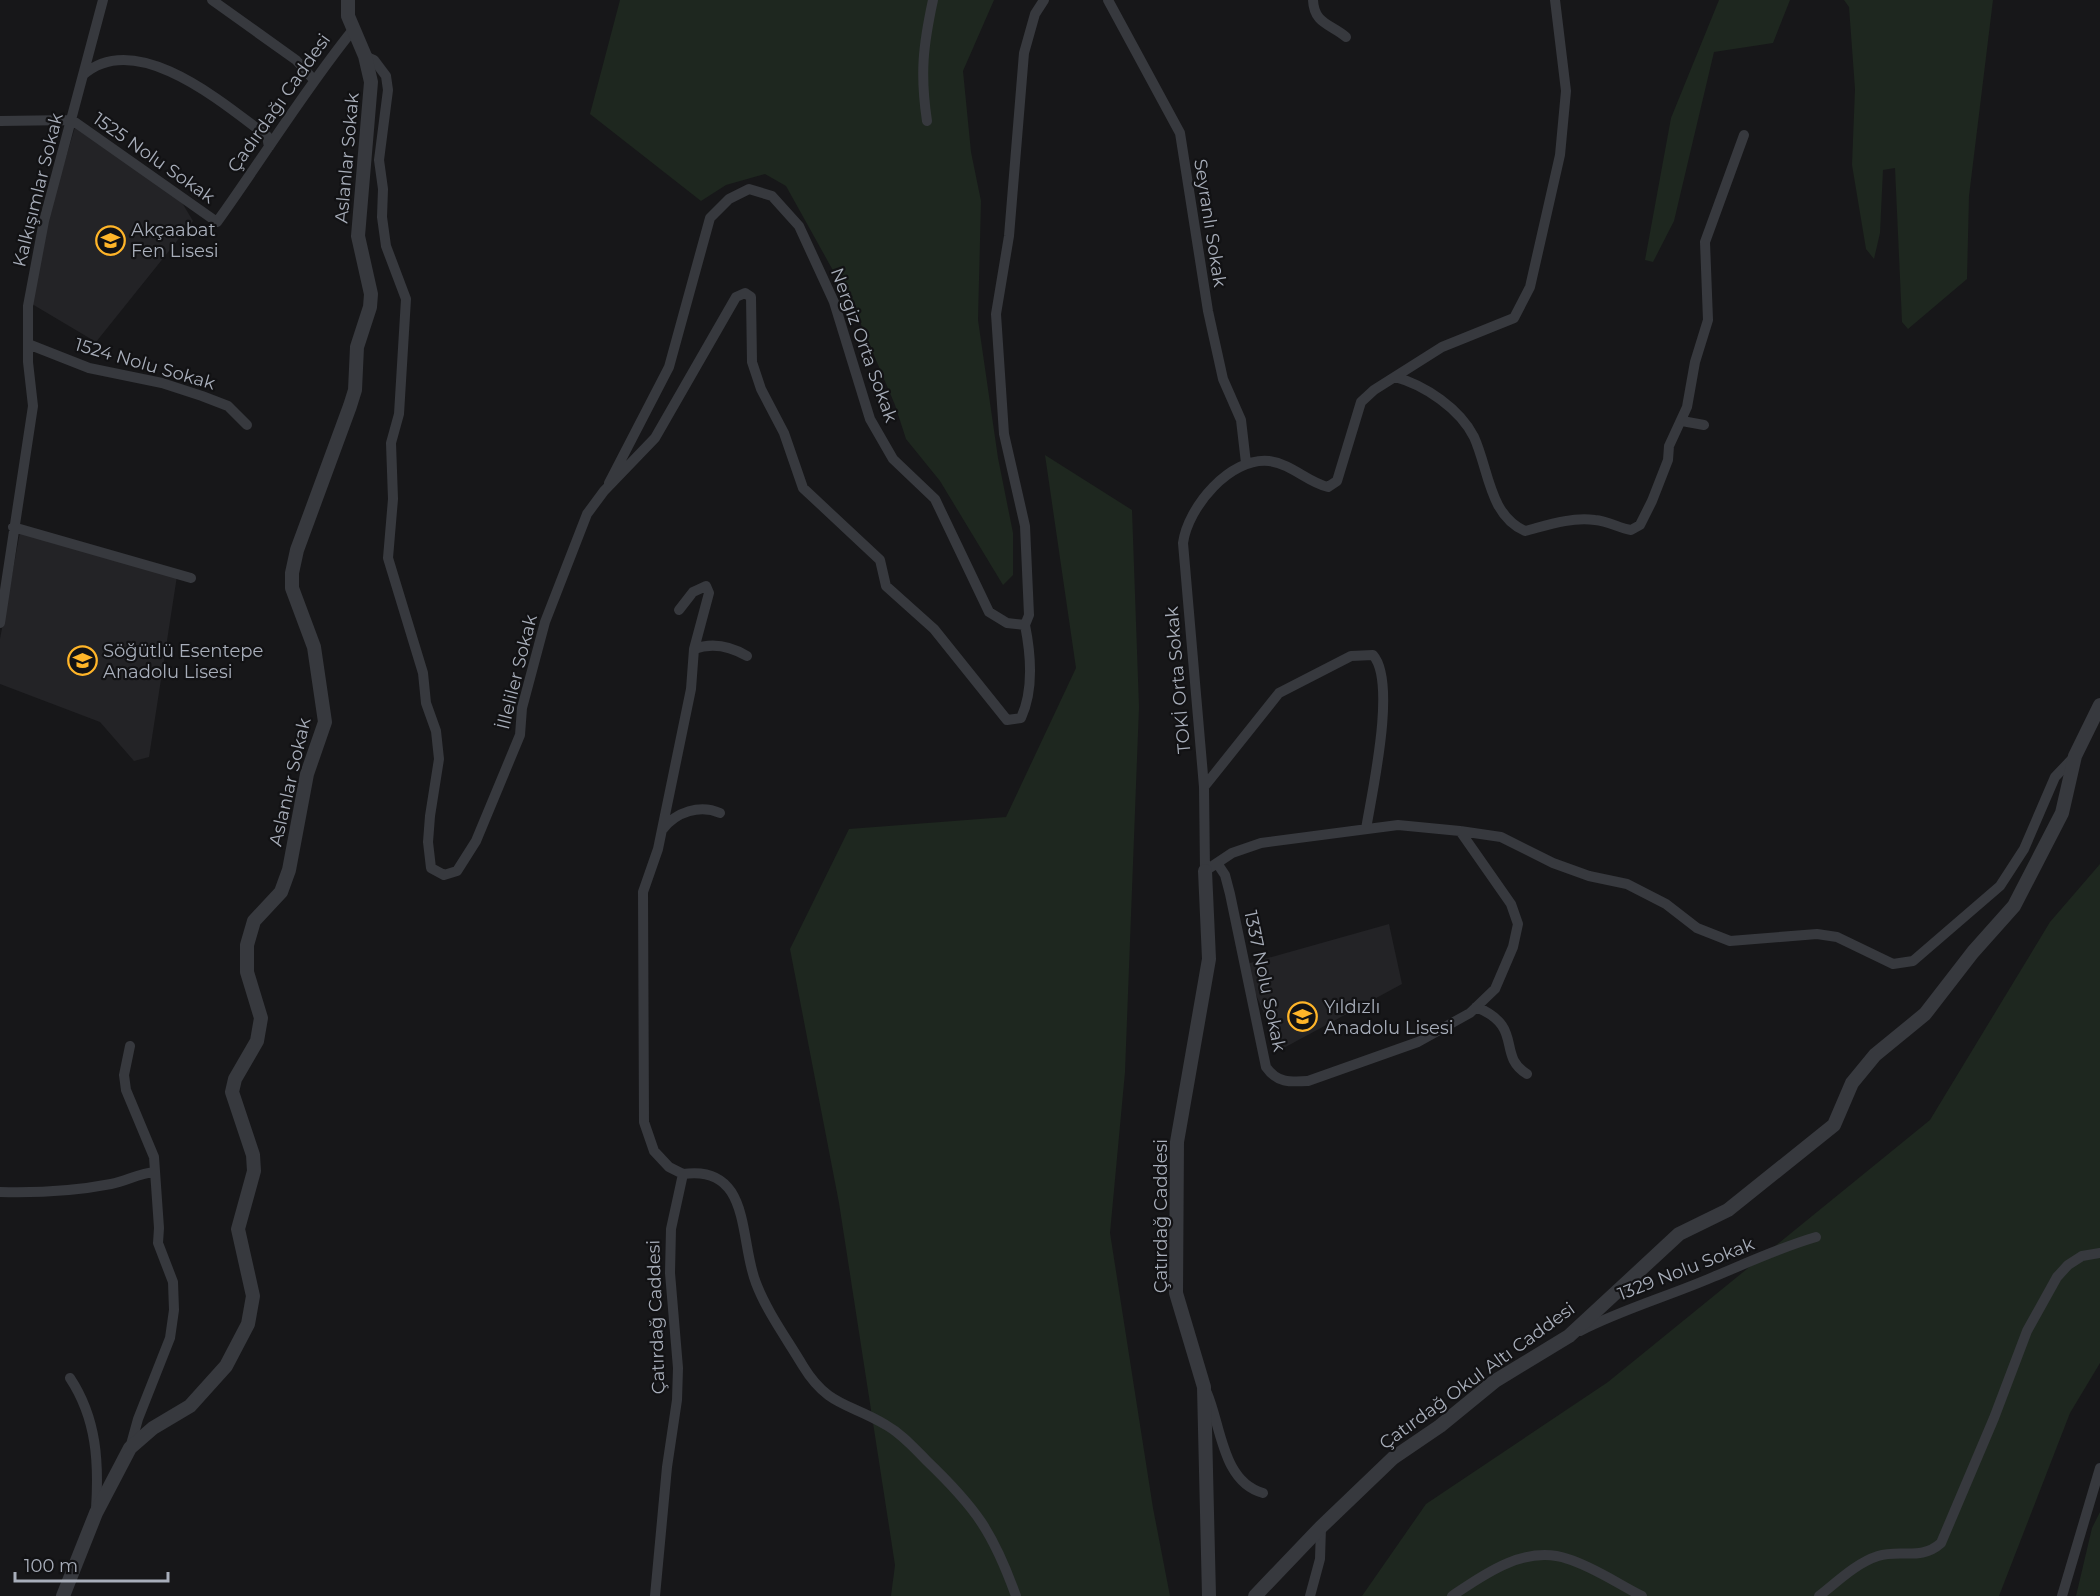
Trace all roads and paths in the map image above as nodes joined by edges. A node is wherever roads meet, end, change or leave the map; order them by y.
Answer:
1 (103, 0) edge
2 (212, 0) edge
3 (340, 0) edge
4 (348, 0) edge
5 (933, 0) edge
6 (1044, 0) edge
7 (1108, 0) edge
8 (1313, 0) edge
9 (1555, 0) edge
10 (348, 16) junction
11 (352, 31) junction
12 (1346, 37) dead end
13 (365, 56) junction
14 (83, 76) junction
15 (313, 79) junction
16 (72, 120) junction
17 (0, 121) edge
18 (927, 121) dead end
19 (1744, 135) dead end
20 (269, 147) junction
21 (217, 222) joint
22 (28, 344) junction
23 (1395, 377) junction
24 (1682, 421) junction
25 (247, 425) dead end
26 (1704, 425) dead end
27 (1246, 463) junction
28 (604, 491) junction
29 (13, 527) junction
30 (191, 578) dead end
31 (680, 610) dead end
32 (0, 623) edge
33 (1026, 625) junction
34 (694, 649) junction
35 (747, 656) dead end
36 (2100, 705) edge
37 (2075, 756) junction
38 (1204, 787) junction
39 (720, 813) dead end
40 (663, 829) junction
41 (1366, 829) junction
42 (1460, 831) junction
43 (1211, 867) junction
44 (1476, 1007) junction
45 (130, 1046) dead end
46 (1527, 1074) dead end
47 (155, 1172) junction
48 (683, 1174) junction
49 (0, 1192) edge
50 (1816, 1237) dead end
51 (2100, 1253) edge
52 (1569, 1336) junction
53 (70, 1378) dead end
54 (1204, 1387) junction
55 (130, 1448) junction
56 (2100, 1468) edge
57 (1263, 1493) dead end
58 (96, 1513) junction
59 (1321, 1527) junction
60 (63, 1596) edge
61 (655, 1596) edge
62 (1016, 1596) edge
63 (1209, 1596) edge
64 (1255, 1596) edge
65 (1310, 1596) edge
66 (1452, 1596) edge
67 (1642, 1596) edge
68 (1819, 1596) edge
69 (2062, 1596) edge

1 - 14 street, Kalkışımlar Sokak
2 - 15 street
3 - 10 street
4 - 10 street, Çadırdağı Caddesi
5 - 18 street
6 - 33 street
7 - 27 street, Seyranlı Sokak
8 - 12 street
9 - 23 street
10 - 11 street, Çadırdağı Caddesi
11 - 13 street, Aslanlar Sokak
11 - 15 street, Çadırdağı Caddesi
13 - 28 street, İlleliler Sokak
13 - 55 street, Aslanlar Sokak
14 - 16 street, Kalkışımlar Sokak
14 - 20 street
15 - 20 street, Çadırdağı Caddesi
16 - 17 street
16 - 21 street, 1525 Nolu Sokak
16 - 22 street, Kalkışımlar Sokak
19 - 24 street
20 - 21 street, Çadırdağı Caddesi
22 - 25 street, 1524 Nolu Sokak
22 - 29 street, Kalkışımlar Sokak
23 - 24 street
23 - 27 street
24 - 26 street
27 - 38 street, TOKİ Orta Sokak
28 - 33 street, İlleliler Sokak
28 - 33 street, Nergiz Orta Sokak
29 - 30 street
29 - 32 street, Kalkışımlar Sokak
31 - 34 street
34 - 35 street
34 - 40 street
36 - 37 street, Çatırdağ Okul Altı Caddesi
37 - 42 street
37 - 52 street, Çatırdağ Okul Altı Caddesi
38 - 41 street
38 - 43 street, TOKİ Orta Sokak
39 - 40 street
40 - 48 street
41 - 42 street
41 - 43 street
42 - 44 street, 1337 Nolu Sokak
43 - 44 street, 1337 Nolu Sokak
43 - 54 street, Çatırdağ Caddesi
44 - 46 street
45 - 47 street
47 - 49 street
47 - 55 street
48 - 61 street, Çatırdağ Caddesi
48 - 62 street
50 - 52 street, 1329 Nolu Sokak
51 - 68 street
52 - 59 street, Çatırdağ Okul Altı Caddesi
53 - 58 street
54 - 57 street
54 - 63 street, Çatırdağ Caddesi
55 - 58 street
56 - 69 street
58 - 60 street
59 - 64 street, Çatırdağ Okul Altı Caddesi
59 - 65 street
66 - 67 street

